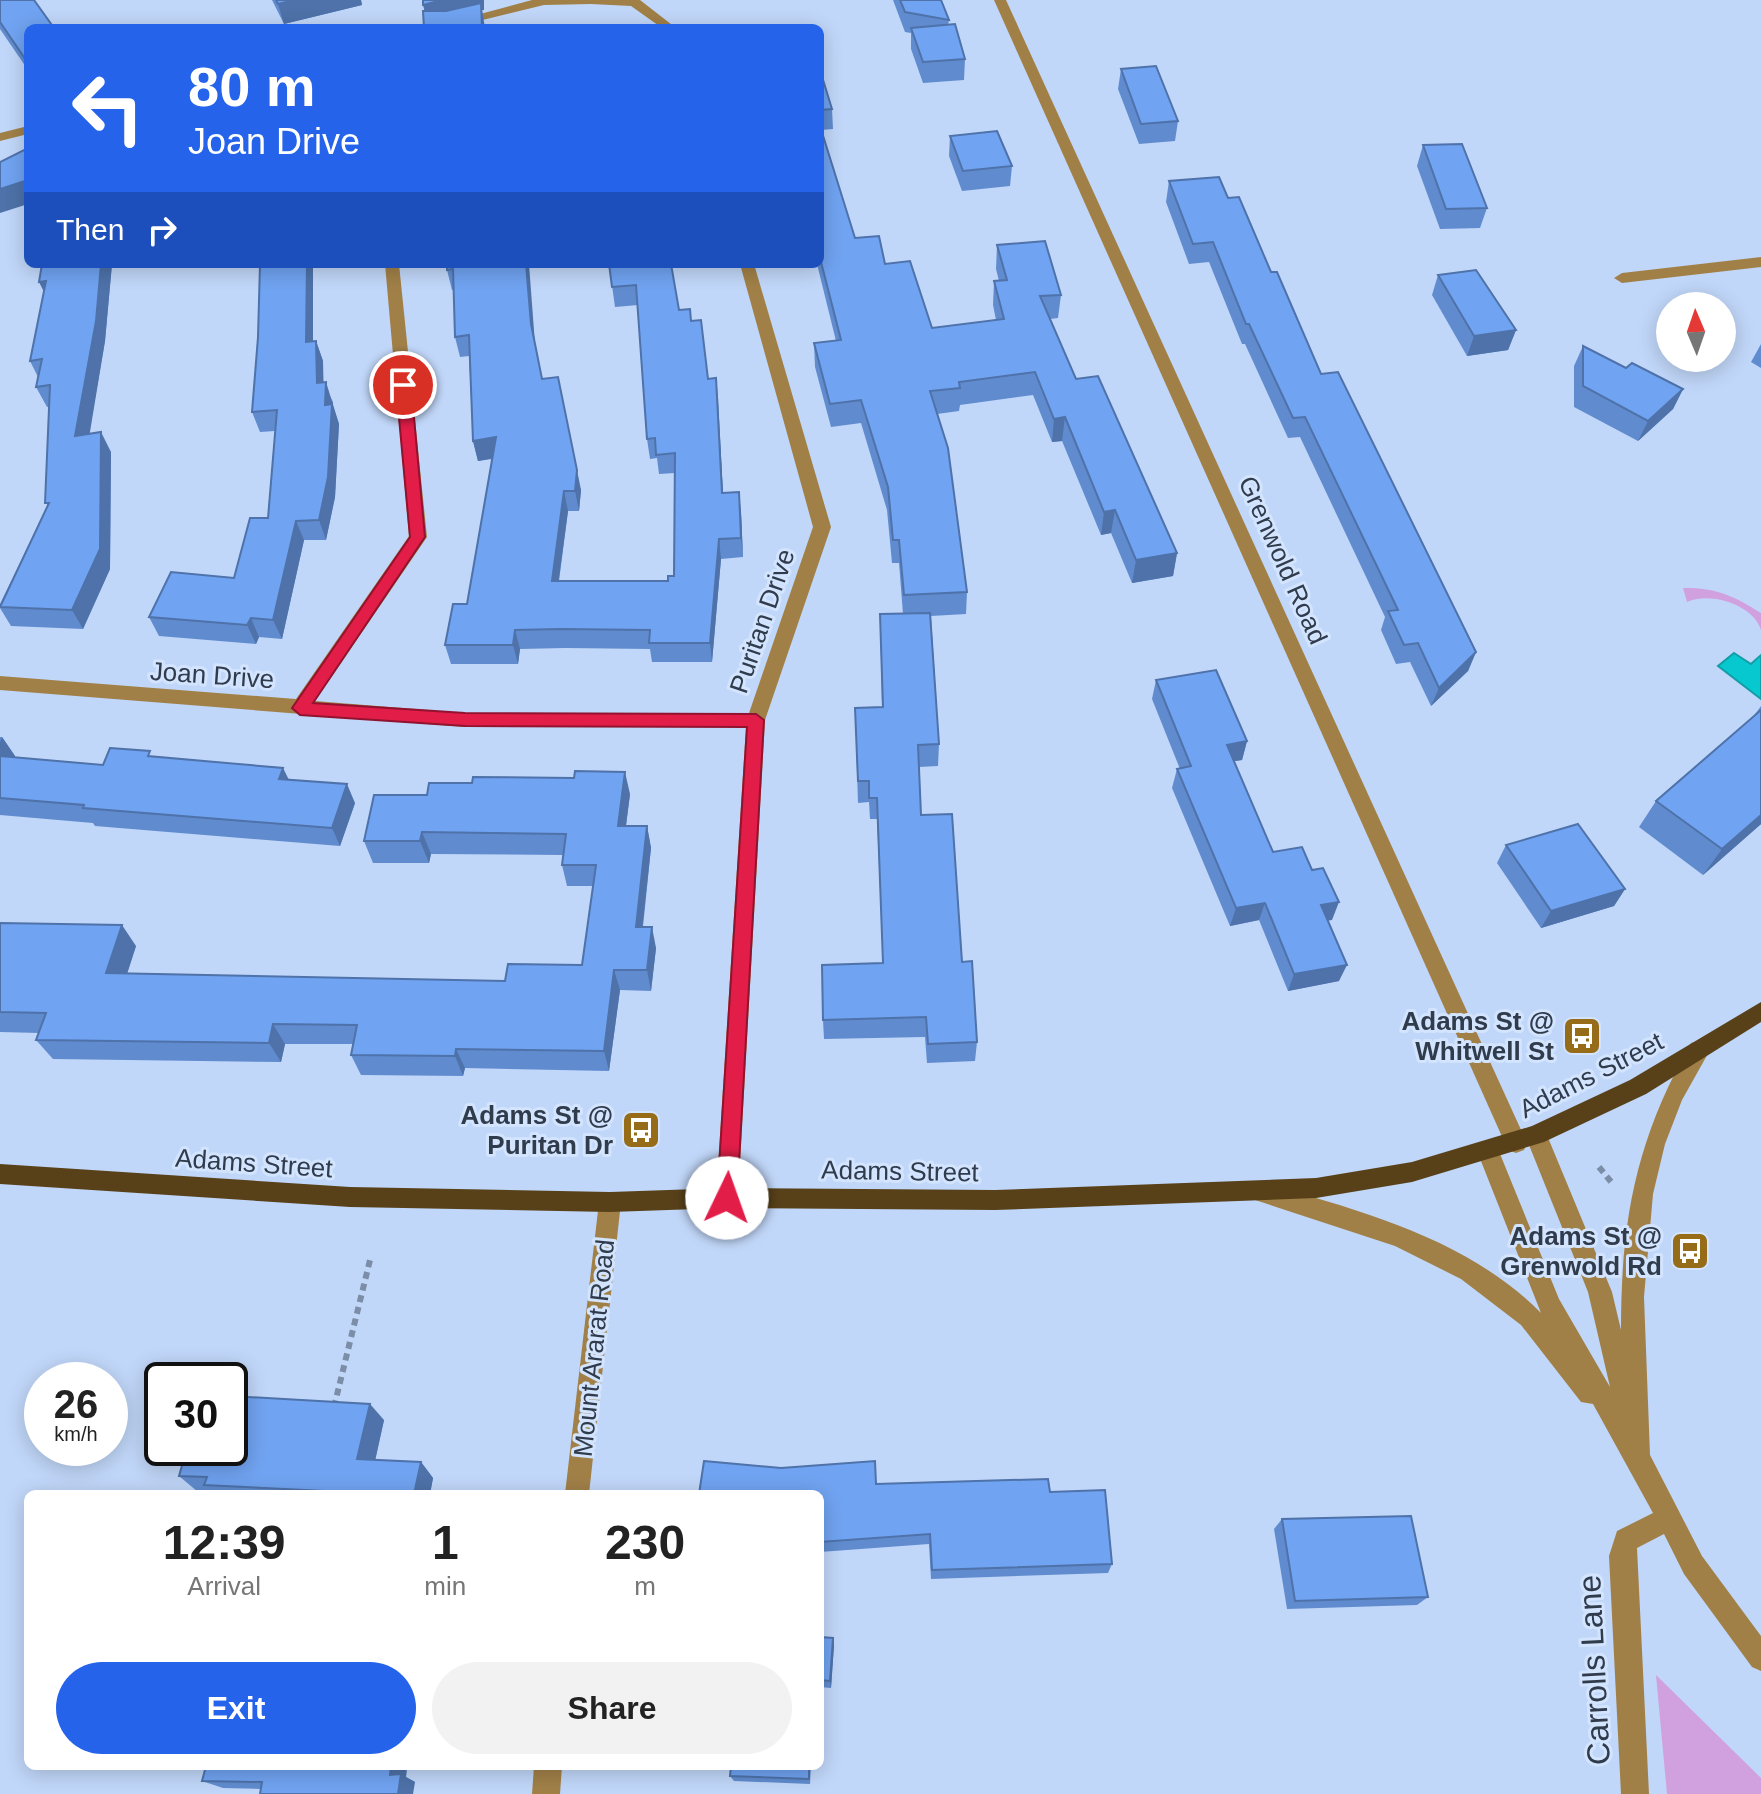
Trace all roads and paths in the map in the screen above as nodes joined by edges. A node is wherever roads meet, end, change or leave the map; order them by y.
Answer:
1 (1000, 0) edge
2 (450, 24) edge
3 (664, 24) edge
4 (24, 131) edge
5 (0, 137) edge
6 (1761, 262) edge
7 (392, 268) edge
8 (748, 268) edge
9 (1622, 278) dead end
10 (0, 683) edge
11 (300, 708) junction
12 (756, 720) junction
13 (1761, 1011) edge
14 (1699, 1050) junction
15 (1526, 1139) junction
16 (1488, 1151) junction
17 (1599, 1167) dead end
18 (0, 1174) edge
19 (1599, 1190) dead end
20 (1260, 1192) junction
21 (727, 1198) junction
22 (610, 1202) junction
23 (371, 1256) dead end
24 (331, 1418) edge
25 (1638, 1458) junction
26 (577, 1490) edge
27 (1667, 1519) junction
28 (1761, 1658) edge
29 (548, 1770) edge
30 (546, 1794) edge
31 (1635, 1794) edge

1 - 15 street, Grenwold Road
2 - 3 street
4 - 5 street
6 - 9 street
7 - 11 street
8 - 12 street, Puritan Drive
10 - 11 street, Joan Drive
11 - 12 street, Joan Drive
12 - 21 street, Puritan Drive
13 - 14 main road, Adams Street
14 - 15 main road, Adams Street
14 - 25 street
15 - 16 main road, Adams Street
15 - 25 street, Grenwold Road
16 - 20 main road, Adams Street
16 - 25 street
17 - 19 path
18 - 22 main road, Adams Street
20 - 21 main road, Adams Street
20 - 25 street
21 - 22 main road, Adams Street
22 - 26 street, Mount Ararat Road
23 - 24 path
25 - 27 street
27 - 28 street
27 - 31 street, Carrolls Lane
29 - 30 street

